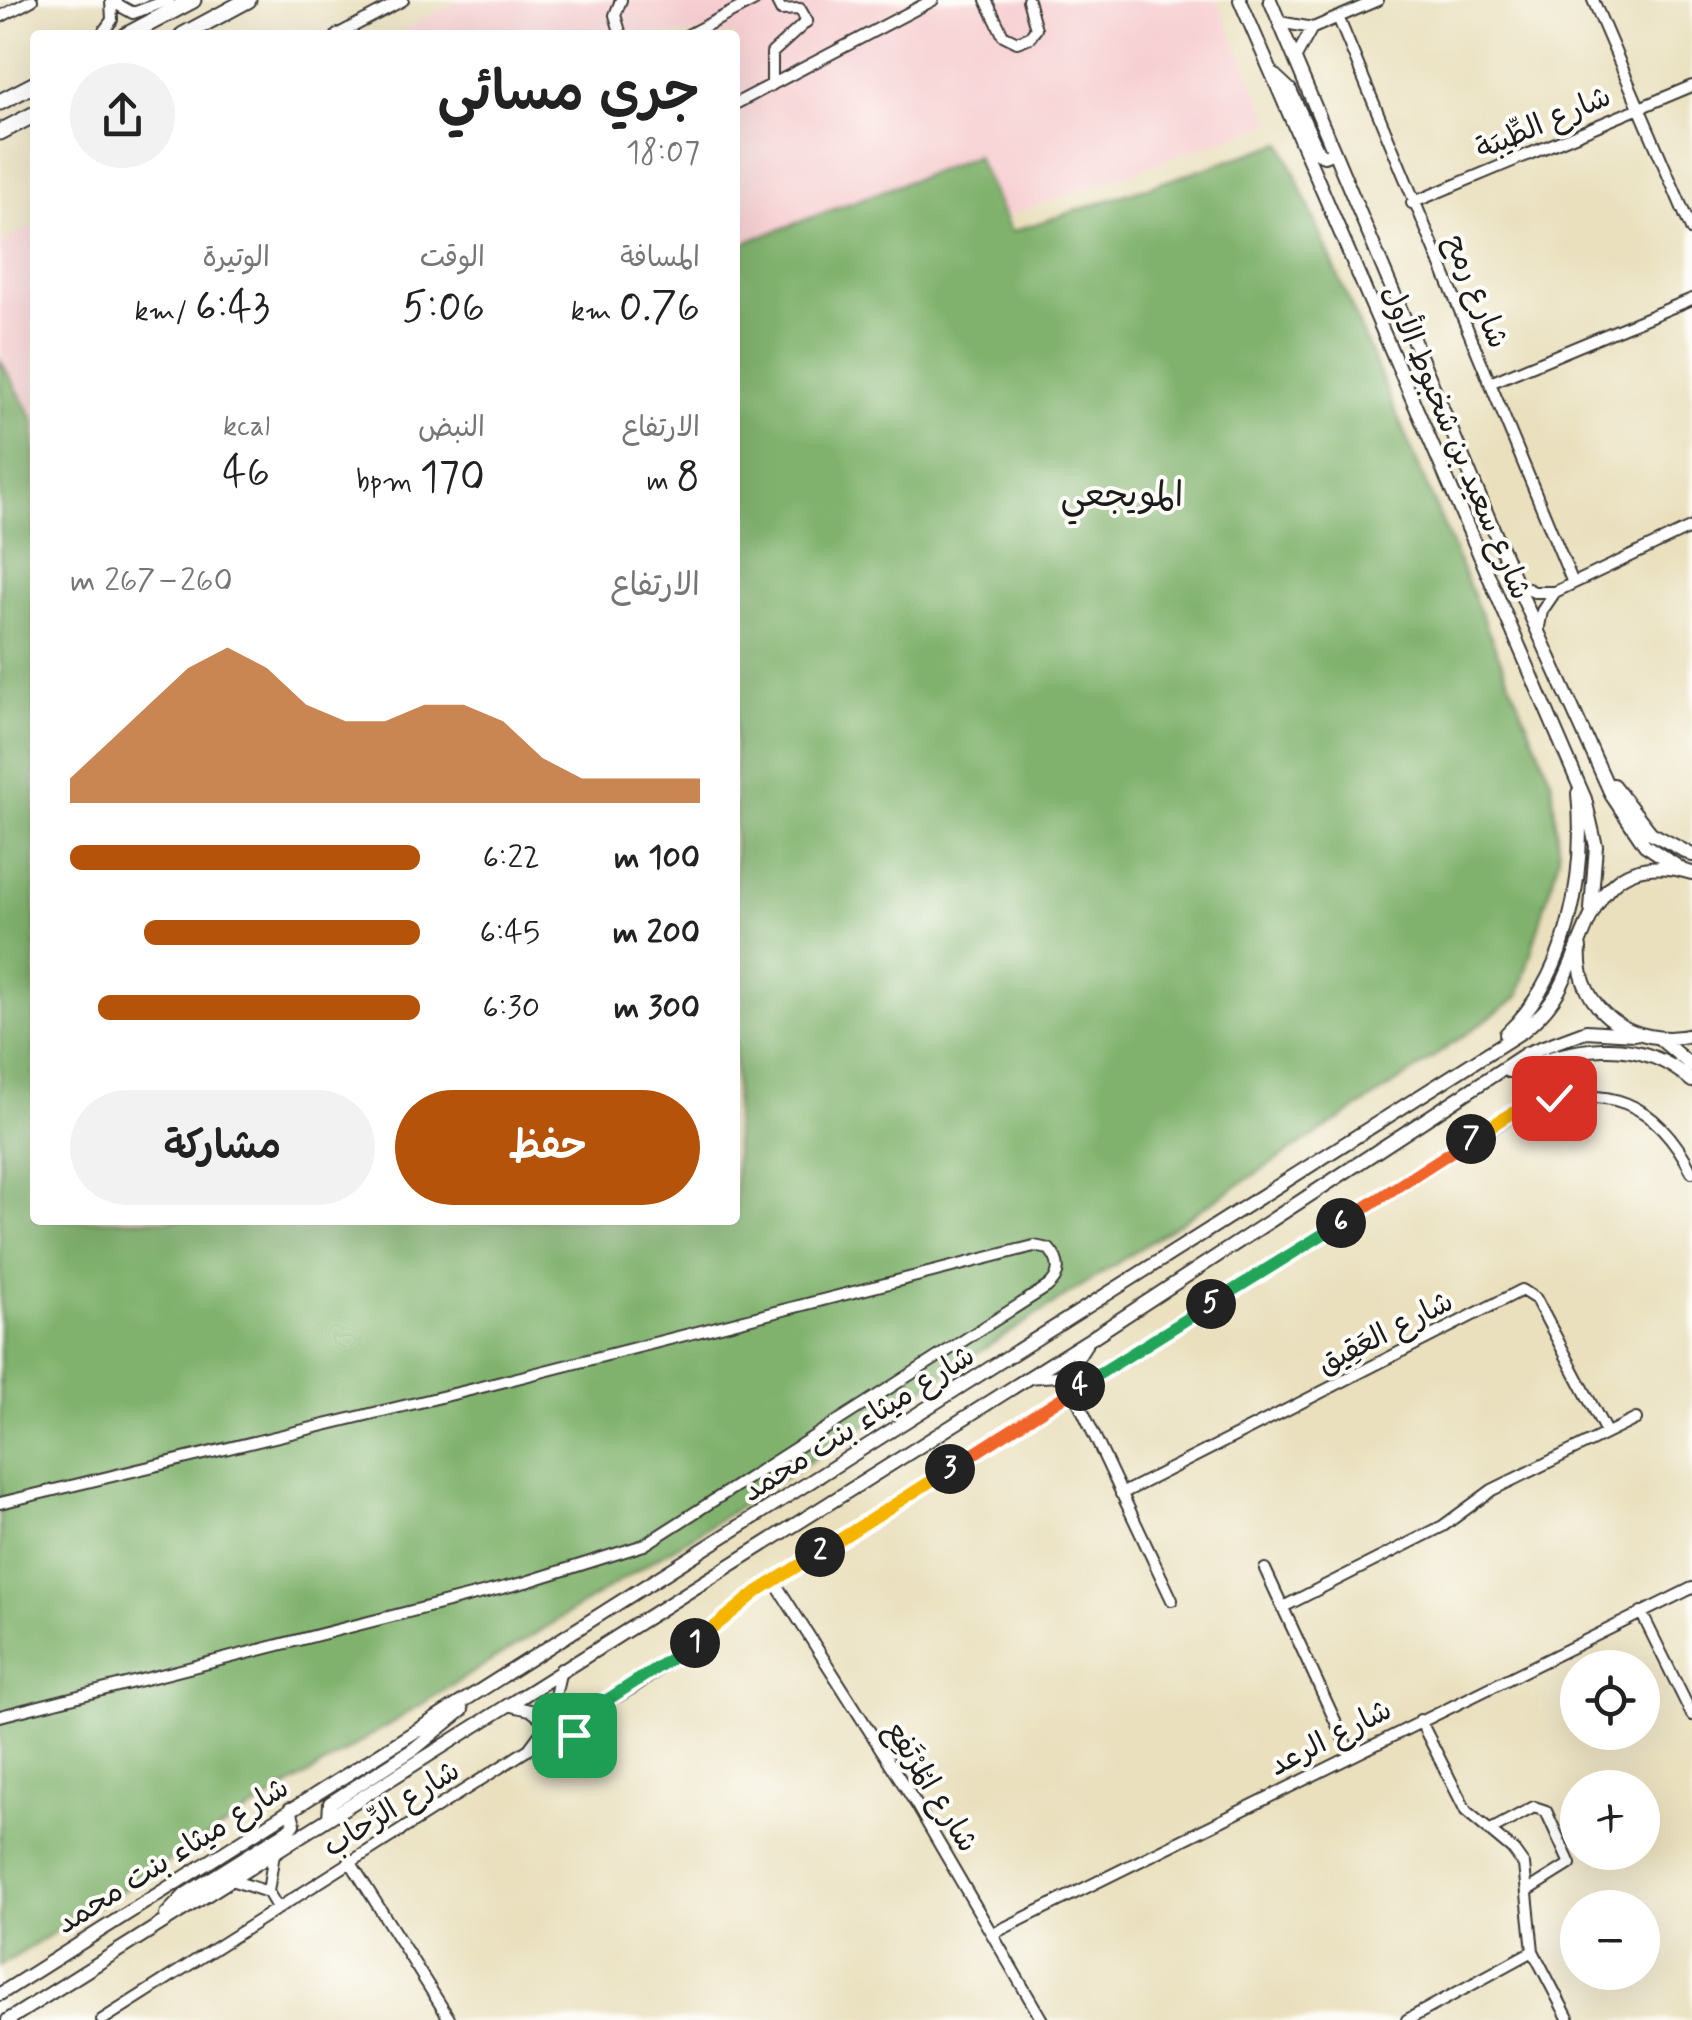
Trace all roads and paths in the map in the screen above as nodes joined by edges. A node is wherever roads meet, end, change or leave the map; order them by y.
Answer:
1 (32, 0) edge
2 (111, 0) edge
3 (169, 0) edge
4 (193, 0) edge
5 (248, 0) edge
6 (403, 0) edge
7 (621, 0) edge
8 (755, 0) edge
9 (776, 0) edge
10 (933, 0) edge
11 (986, 0) edge
12 (1028, 0) edge
13 (1240, 0) edge
14 (1270, 0) edge
15 (1378, 0) edge
16 (1593, 0) edge
17 (0, 17) edge
18 (1338, 17) junction
19 (1280, 22) junction
20 (1313, 28) junction
21 (105, 30) edge
22 (136, 30) edge
23 (192, 30) edge
24 (346, 30) edge
25 (620, 30) edge
26 (698, 30) edge
27 (1295, 59) junction
28 (1272, 74) junction
29 (30, 78) edge
30 (772, 84) junction
31 (1692, 86) edge
32 (30, 87) edge
33 (6, 99) edge
34 (740, 101) edge
35 (1640, 109) junction
36 (30, 117) edge
37 (0, 132) edge
38 (1334, 152) junction
39 (1412, 203) junction
40 (1692, 231) edge
41 (1692, 298) edge
42 (1490, 384) junction
43 (1692, 527) edge
44 (1573, 583) junction
45 (1516, 584) junction
46 (1555, 592) junction
47 (1538, 633) junction
48 (1602, 771) junction
49 (1576, 782) junction
50 (1692, 854) edge
51 (1689, 872) edge
52 (1591, 910) junction
53 (1580, 935) junction
54 (1634, 1034) junction
55 (1692, 1034) edge
56 (1660, 1039) junction
57 (1483, 1056) junction
58 (1692, 1066) edge
59 (1491, 1076) junction
60 (1692, 1082) edge
61 (1692, 1172) edge
62 (1090, 1339) junction
63 (1026, 1378) junction
64 (1071, 1386) junction
65 (1636, 1419) dead end
66 (1606, 1432) junction
67 (1121, 1494) junction
68 (0, 1503) edge
69 (1265, 1569) dead end
70 (774, 1581) junction
71 (1692, 1588) edge
72 (1172, 1600) dead end
73 (1283, 1607) junction
74 (1642, 1612) junction
75 (561, 1669) junction
76 (474, 1697) junction
77 (506, 1705) junction
78 (590, 1711) junction
79 (563, 1715) junction
80 (1692, 1715) edge
81 (0, 1716) edge
82 (1420, 1720) junction
83 (546, 1724) junction
84 (574, 1735) junction
85 (561, 1743) junction
86 (530, 1749) junction
87 (1350, 1755) junction
88 (290, 1809) junction
89 (329, 1818) junction
90 (1489, 1831) junction
91 (274, 1852) junction
92 (351, 1863) junction
93 (231, 1880) junction
94 (1530, 1889) junction
95 (268, 1892) junction
96 (278, 1909) junction
97 (150, 1931) junction
98 (992, 1934) junction
99 (1533, 1951) junction
100 (0, 1994) edge
101 (33, 2005) junction
102 (8, 2020) edge
103 (27, 2020) edge
104 (102, 2020) edge
105 (450, 2020) edge
106 (1042, 2020) edge
107 (1406, 2020) edge
108 (1568, 2020) edge

1 - 17 street
2 - 3 street
2 - 21 street
4 - 22 highway
5 - 23 highway
6 - 24 street
7 - 25 street
8 - 26 street
9 - 30 street
10 - 30 street
11 - 12 street
13 - 28 main road, شارع سعيد بن شخبوط الأول
14 - 19 main road, شارع سعيد بن شخبوط الأول
15 - 18 street
16 - 35 street
18 - 20 street
18 - 39 street, شارع رمح
19 - 20 street
19 - 27 main road, شارع سعيد بن شخبوط الأول
20 - 27 street
27 - 38 main road, شارع سعيد بن شخبوط الأول
28 - 38 main road
28 - 49 main road, شارع سعيد بن شخبوط الأول
29 - 33 street
30 - 34 street
31 - 35 street, شارع الطِّيبَة
32 - 33 highway
35 - 39 street, شارع الطِّيبَة
35 - 40 street
36 - 37 highway
38 - 45 main road, شارع سعيد بن شخبوط الأول
39 - 42 street, شارع رمح
41 - 42 street
42 - 44 street, شارع رمح
43 - 44 street
44 - 46 street
45 - 46 street
45 - 47 main road, شارع سعيد بن شخبوط الأول
46 - 47 street
47 - 48 main road, شارع سعيد بن شخبوط الأول
48 - 50 main road
48 - 51 main road, شارع سعيد بن شخبوط الأول
49 - 52 main road, شارع سعيد بن شخبوط الأول
49 - 57 main road
51 - 52 main road, شارع ميثاء بنت محمد
52 - 53 main road, شارع ميثاء بنت محمد
53 - 54 main road
53 - 57 main road, شارع ميثاء بنت محمد
54 - 56 main road, شارع ميثاء بنت محمد
54 - 59 main road, شارع ميثاء بنت محمد
55 - 56 main road
56 - 58 main road
57 - 76 main road, شارع ميثاء بنت محمد
59 - 60 main road
59 - 62 main road, شارع ميثاء بنت محمد
61 - 64 street
62 - 63 main road, شارع ميثاء بنت محمد
62 - 64 street
63 - 64 street
63 - 75 main road, شارع ميثاء بنت محمد
64 - 67 street
64 - 70 street
65 - 66 street
66 - 67 street, شارع العَقِيق
66 - 73 street
67 - 72 street
68 - 81 street
69 - 73 street
70 - 78 street
70 - 98 street, شارع المُرْتَفِع
71 - 74 street, شارع الرعد
73 - 87 street
74 - 80 street
74 - 82 street, شارع الرعد
75 - 77 main road, شارع ميثاء بنت محمد
75 - 79 street
76 - 88 main road, شارع ميثاء بنت محمد
76 - 89 main road
77 - 83 street
77 - 89 main road, شارع ميثاء بنت محمد
78 - 79 street
78 - 84 street
79 - 83 street
79 - 84 street
82 - 87 street, شارع الرعد
82 - 90 street
83 - 85 street
83 - 86 street, شارع الرِّحاب
84 - 85 street
85 - 86 street, شارع الرِّحاب
86 - 92 street, شارع الرِّحاب
87 - 98 street, شارع الرعد
88 - 97 main road
88 - 100 main road, شارع ميثاء بنت محمد
89 - 91 main road, شارع ميثاء بنت محمد
90 - 94 street
90 - 94 street
91 - 93 main road, شارع ميثاء بنت محمد
91 - 95 street
92 - 96 street, شارع الرِّحاب
92 - 105 street
93 - 95 street
93 - 97 main road, شارع ميثاء بنت محمد
94 - 99 street
95 - 96 street
96 - 104 street, شارع الرِّحاب
97 - 101 main road, شارع ميثاء بنت محمد
98 - 106 street, شارع المُرْتَفِع
99 - 107 street
99 - 108 street
101 - 102 main road, شارع ميثاء بنت محمد
101 - 103 street

